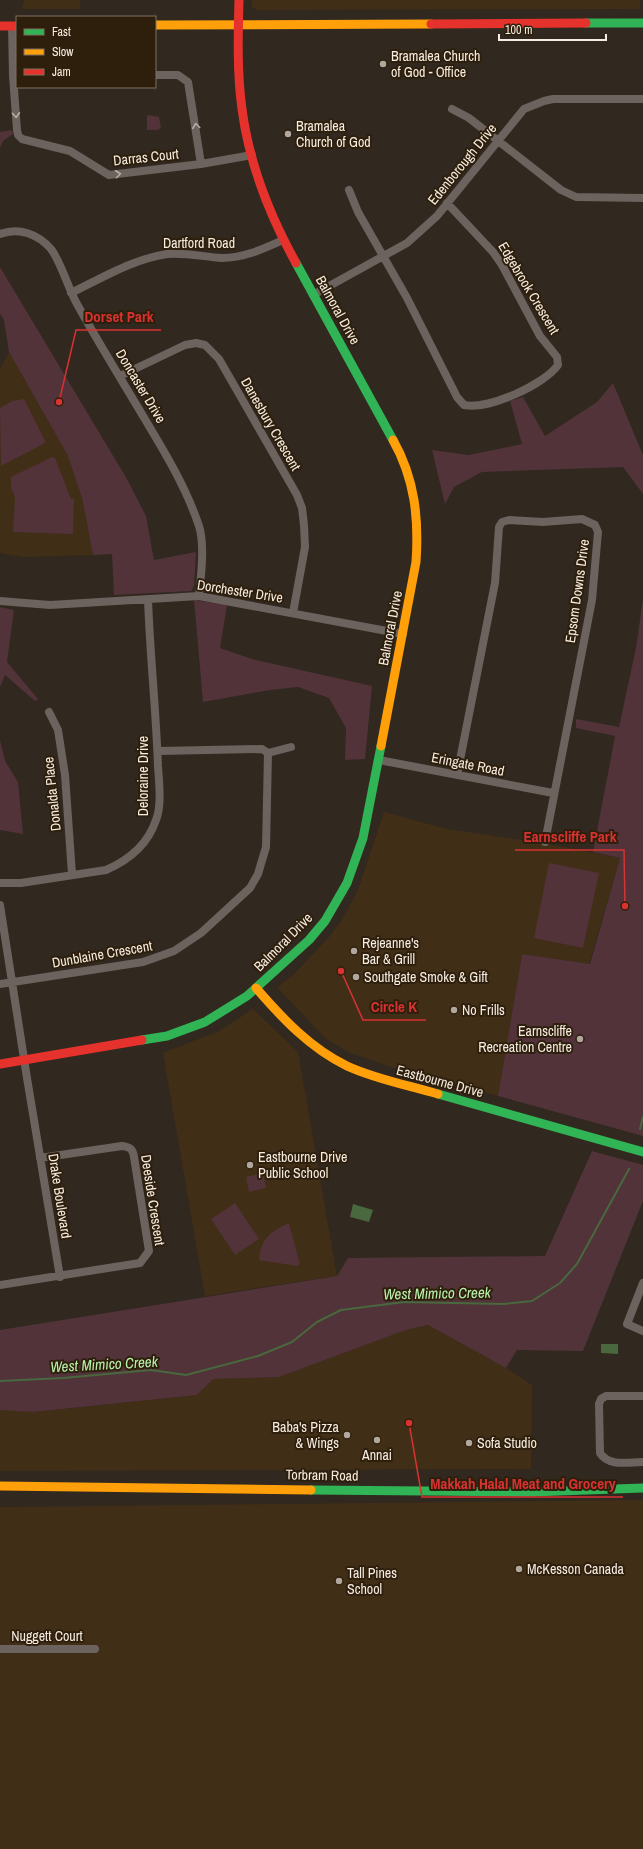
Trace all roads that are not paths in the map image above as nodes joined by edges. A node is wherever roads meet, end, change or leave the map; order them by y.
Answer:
1 (239, 0) edge
2 (643, 23) edge
3 (239, 24) junction
4 (156, 25) edge
5 (0, 26) edge
6 (15, 26) edge
7 (156, 75) edge
8 (15, 76) edge
9 (643, 99) edge
10 (452, 109) dead end
11 (498, 140) junction
12 (252, 156) junction
13 (201, 164) junction
14 (349, 190) dead end
15 (643, 198) edge
16 (447, 203) junction
17 (0, 234) edge
18 (283, 240) junction
19 (383, 257) junction
20 (71, 293) junction
21 (314, 295) junction
22 (120, 376) junction
23 (199, 596) junction
24 (148, 599) junction
25 (0, 601) edge
26 (293, 613) junction
27 (403, 634) junction
28 (49, 712) dead end
29 (291, 747) dead end
30 (158, 751) junction
31 (268, 753) junction
32 (379, 760) junction
33 (457, 775) junction
34 (553, 793) junction
35 (545, 842) dead end
36 (72, 874) junction
37 (0, 883) edge
38 (0, 905) edge
39 (13, 982) junction
40 (0, 984) edge
41 (256, 988) junction
42 (24, 1060) junction
43 (0, 1064) edge
44 (643, 1152) edge
45 (40, 1158) junction
46 (60, 1277) junction
47 (643, 1283) edge
48 (0, 1286) edge
49 (643, 1331) edge
50 (643, 1396) edge
51 (643, 1462) edge
52 (0, 1486) edge
53 (643, 1488) edge
54 (0, 1649) edge
55 (95, 1649) dead end

1 - 3 street, Balmoral Drive
2 - 3 street
3 - 4 street
3 - 12 street, Balmoral Drive
5 - 6 street
6 - 8 street, Darras Court
13 -> 7 street, Darras Court
8 -> 13 street, Darras Court
9 - 11 street, Edenborough Drive
10 - 11 street
11 - 15 street
11 - 16 street, Edenborough Drive
12 - 13 street, Darras Court
12 - 18 street, Balmoral Drive
14 - 19 street
16 - 19 street, Edenborough Drive
16 - 19 street, Edgebrook Crescent
17 - 20 street, Doncaster Drive
18 - 20 street, Dartford Road
18 - 21 street, Balmoral Drive
19 - 21 street, Edenborough Drive
20 - 22 street, Doncaster Drive
21 - 27 street, Balmoral Drive
22 - 23 street, Doncaster Drive
22 - 26 street, Danesbury Crescent
23 - 24 street, Dorchester Drive
23 - 26 street, Dorchester Drive
24 - 25 street, Dorchester Drive
24 - 30 street, Deloraine Drive
26 - 27 street, Dorchester Drive
27 - 32 street, Balmoral Drive
28 - 36 street, Donalda Place
29 - 31 street
30 - 31 street
30 - 36 street, Deloraine Drive
31 - 39 street, Dunblaine Crescent
32 - 33 street, Eringate Road
32 - 41 street, Balmoral Drive
33 - 34 street, Eringate Road
33 - 34 street, Epsom Downs Drive
34 - 35 street, Epsom Downs Drive
36 - 37 street, Deloraine Drive
38 - 39 street
39 - 40 street, Dunblaine Crescent
39 - 42 street
41 - 42 street, Balmoral Drive
41 - 44 street, Eastbourne Drive
42 - 43 street, Balmoral Drive
42 - 45 street, Drake Boulevard
45 - 46 street, Drake Boulevard
45 - 46 street, Deeside Crescent
46 - 48 street
47 - 49 street
50 - 51 street
52 - 53 street, Torbram Road
54 - 55 street, Nuggett Court

